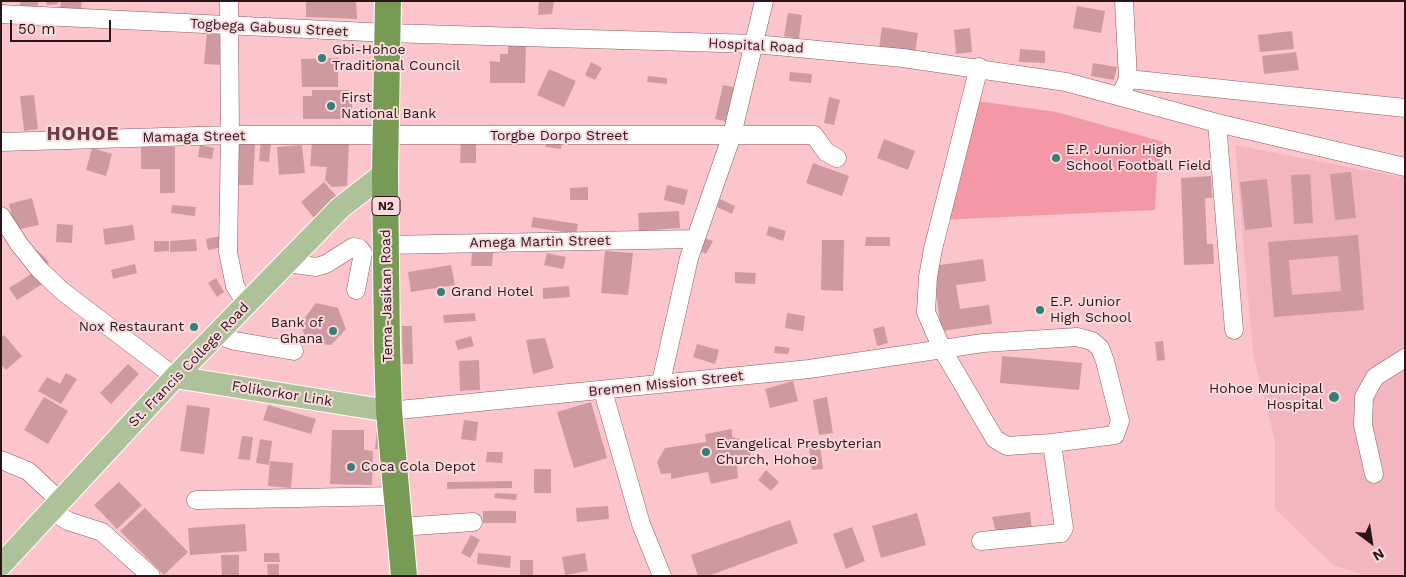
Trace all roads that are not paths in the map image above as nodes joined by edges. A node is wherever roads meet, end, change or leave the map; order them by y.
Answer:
1 (229, 1) edge
2 (388, 1) edge
3 (764, 1) edge
4 (1124, 1) edge
5 (1, 14) edge
6 (229, 26) junction
7 (388, 33) junction
8 (755, 44) junction
9 (979, 67) junction
10 (1128, 80) junction
11 (1120, 97) junction
12 (1405, 108) edge
13 (1217, 122) junction
14 (230, 135) junction
15 (732, 135) junction
16 (386, 136) junction
17 (1, 142) edge
18 (837, 158) dead end
19 (1405, 167) edge
20 (385, 173) junction
21 (1, 216) edge
22 (694, 239) junction
23 (386, 245) junction
24 (288, 262) junction
25 (356, 290) dead end
26 (248, 305) junction
27 (1234, 330) dead end
28 (218, 335) junction
29 (942, 349) junction
30 (294, 351) dead end
31 (1405, 358) edge
32 (175, 377) junction
33 (661, 382) junction
34 (603, 391) junction
35 (390, 411) junction
36 (1052, 443) junction
37 (1, 460) edge
38 (1374, 474) dead end
39 (396, 496) junction
40 (196, 500) dead end
41 (56, 506) junction
42 (473, 522) dead end
43 (399, 527) junction
44 (981, 541) dead end
45 (1, 565) edge
46 (151, 576) edge
47 (404, 576) edge
48 (662, 576) edge

1 - 6 street
2 - 7 highway, Tema-Jasikan Road / N2
3 - 8 street
4 - 10 street
5 - 6 street, Togbega Gabusu Street
6 - 7 street, Togbega Gabusu Street
6 - 14 street
7 - 8 street, Hospital Road
7 - 16 highway, Tema-Jasikan Road / N2
8 - 9 street, Hospital Road
8 - 15 street
9 - 11 street, Hospital Road
9 - 29 street
10 - 11 street
10 - 12 street
11 - 13 street, Hospital Road
13 - 19 street, Hospital Road
13 - 27 street
14 - 16 street, Mamaga Street
14 - 17 street, Mamaga Street
14 - 26 street
15 - 16 street, Torgbe Dorpo Street
15 - 18 street, Torgbe Dorpo Street
15 - 22 street
16 - 20 highway, Tema-Jasikan Road / N2
20 - 23 highway, Tema-Jasikan Road / N2
20 - 24 main road, St. Francis College Road
21 - 32 street
22 - 23 street, Amega Martin Street
22 - 33 street
23 - 35 highway, Tema-Jasikan Road / N2
24 - 25 street
24 - 26 main road, St. Francis College Road
26 - 28 main road, St. Francis College Road
28 - 30 street
28 - 32 main road, St. Francis College Road
29 - 33 street, Bremen Mission Street
29 - 36 street
29 - 36 street, Bremen Mission Street
31 - 38 street
32 - 35 main road, Folikorkor Link
32 - 41 main road, St. Francis College Road
33 - 34 street, Bremen Mission Street
34 - 35 street, Bremen Mission Street
34 - 48 street
35 - 39 highway, N2
36 - 44 street
37 - 41 street
39 - 40 street
39 - 43 highway, N2
41 - 45 main road, St. Francis College Road
41 - 46 street
42 - 43 street
43 - 47 highway, N2

